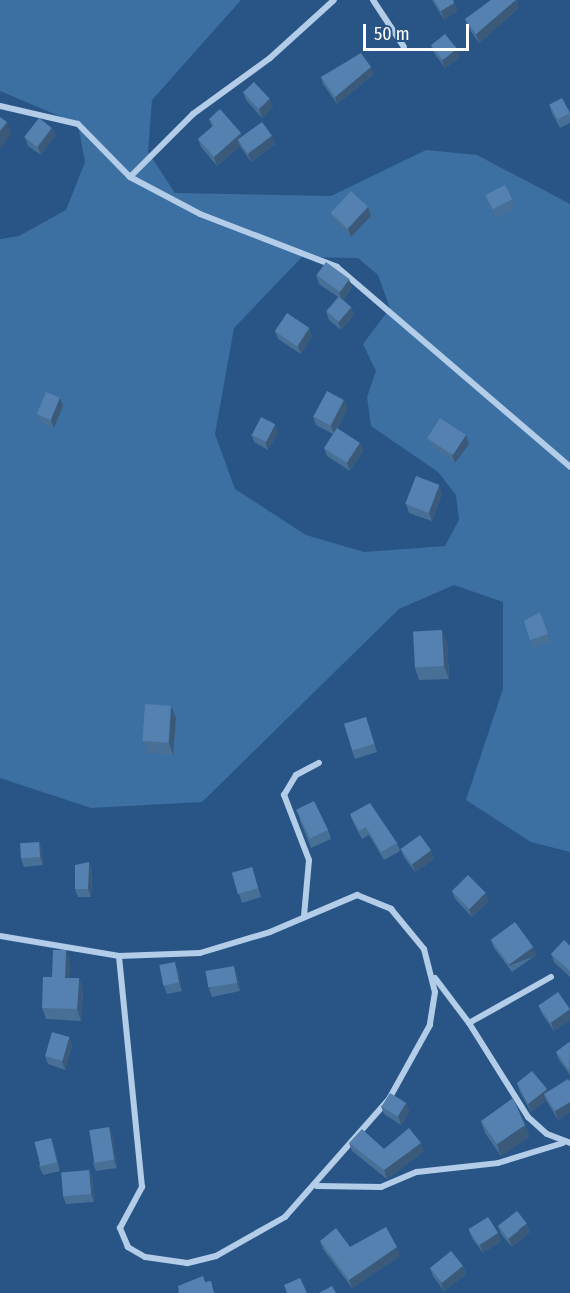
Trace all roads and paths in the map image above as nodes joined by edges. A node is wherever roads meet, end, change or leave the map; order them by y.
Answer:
1 (334, 0) edge
2 (373, 0) edge
3 (404, 47) dead end
4 (0, 106) edge
5 (130, 177) junction
6 (570, 467) edge
7 (320, 763) dead end
8 (304, 916) junction
9 (0, 936) edge
10 (119, 956) junction
11 (433, 975) junction
12 (551, 977) dead end
13 (469, 1023) junction
14 (566, 1143) edge
15 (317, 1186) junction

1 - 5 street
2 - 3 street
4 - 5 street
5 - 6 street
7 - 8 street
8 - 10 street
8 - 11 street
9 - 10 street
10 - 15 street
11 - 13 street
11 - 15 street
12 - 13 street
13 - 14 street
14 - 15 street

